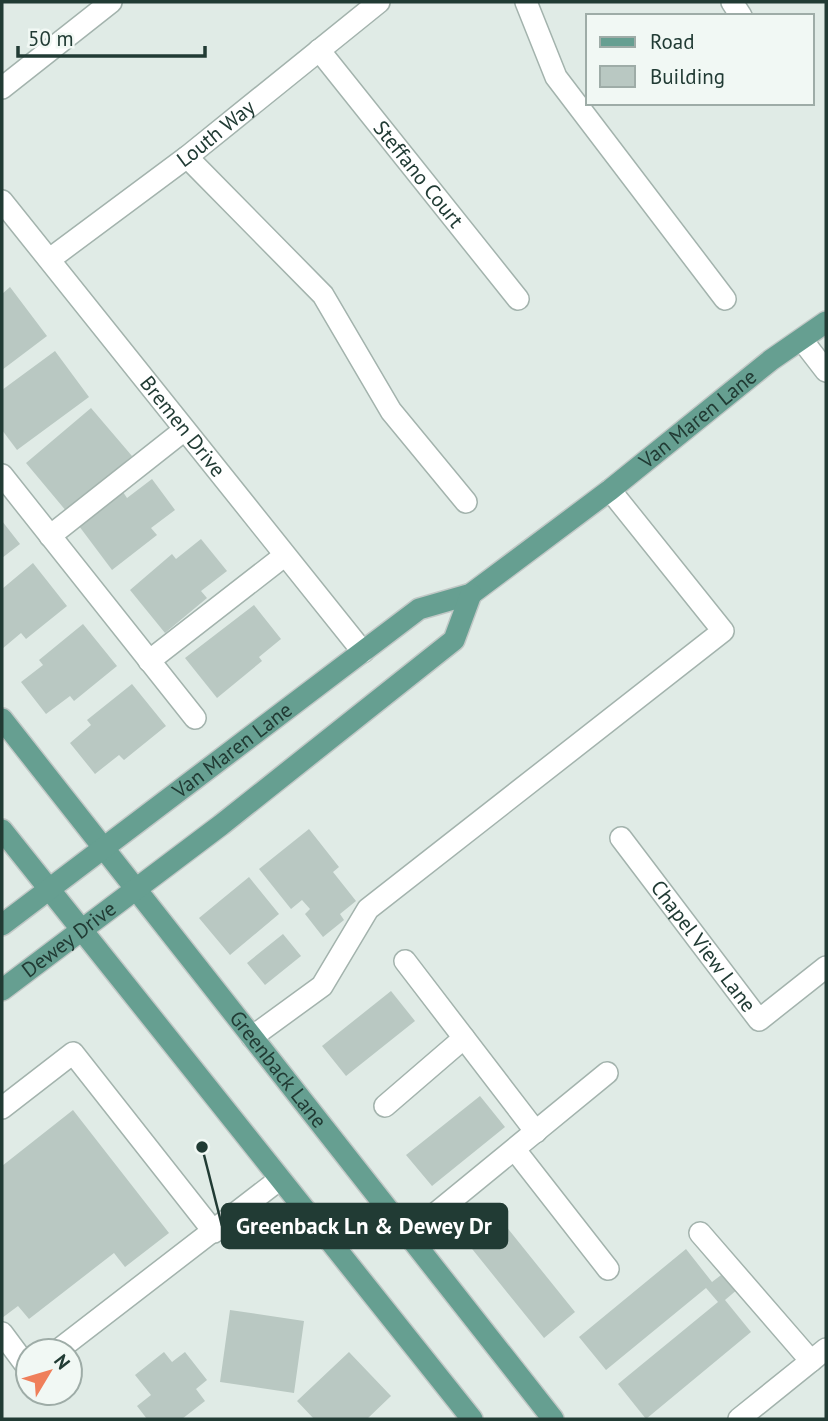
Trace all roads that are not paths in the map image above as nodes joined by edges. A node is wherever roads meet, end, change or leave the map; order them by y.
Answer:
1 (111, 2) edge
2 (379, 2) edge
3 (526, 2) edge
4 (319, 50) junction
5 (2, 88) edge
6 (187, 157) junction
7 (2, 201) edge
8 (50, 259) junction
9 (518, 299) dead end
10 (725, 299) dead end
11 (826, 322) edge
12 (802, 340) junction
13 (826, 371) edge
14 (183, 431) junction
15 (2, 475) edge
16 (610, 490) junction
17 (466, 502) dead end
18 (50, 536) junction
19 (284, 556) junction
20 (471, 594) junction
21 (363, 652) junction
22 (149, 661) junction
23 (2, 719) edge
24 (195, 719) dead end
25 (2, 830) edge
26 (621, 838) dead end
27 (103, 846) junction
28 (47, 889) junction
29 (136, 890) junction
30 (2, 925) edge
31 (81, 930) junction
32 (405, 961) dead end
33 (826, 967) edge
34 (2, 990) edge
35 (252, 1037) junction
36 (464, 1038) junction
37 (607, 1073) dead end
38 (385, 1106) dead end
39 (2, 1108) edge
40 (536, 1132) junction
41 (515, 1150) junction
42 (281, 1179) junction
43 (214, 1232) junction
44 (700, 1233) dead end
45 (408, 1236) junction
46 (608, 1269) dead end
47 (2, 1334) edge
48 (75, 1337) edge
49 (14, 1350) edge
50 (818, 1355) edge
51 (472, 1419) edge
52 (553, 1419) edge
53 (739, 1419) edge

1 - 5 street
2 - 4 street, Louth Way
3 - 10 street
4 - 6 street, Louth Way
4 - 9 street, Steffano Court
6 - 8 street, Louth Way
6 - 17 street
7 - 8 street, Bremen Drive
8 - 14 street, Bremen Drive
11 - 12 main road, Van Maren Lane
12 - 13 street
12 - 16 main road, Van Maren Lane
14 - 18 street
14 - 19 street, Bremen Drive
15 - 18 street
16 - 20 main road, Van Maren Lane
16 - 35 street
18 - 22 street
19 - 21 street, Bremen Drive
19 - 22 street
20 - 21 main road, Van Maren Lane
20 - 29 main road
21 - 27 main road, Van Maren Lane
22 - 24 street
23 - 27 main road, Greenback Lane
25 - 28 main road
26 - 33 street, Chapel View Lane
27 - 28 main road, Van Maren Lane
27 - 29 main road, Greenback Lane
28 - 30 main road, Van Maren Lane
28 - 31 main road
29 - 31 main road, Dewey Drive
29 - 35 main road, Greenback Lane
31 - 34 main road, Dewey Drive
31 - 42 main road
32 - 36 street
35 - 45 main road, Greenback Lane
36 - 38 street
36 - 40 street
37 - 40 street
39 - 43 street
40 - 41 street
41 - 45 street
41 - 46 street
42 - 43 street
42 - 51 main road
43 - 48 street
44 - 50 street
45 - 52 main road, Greenback Lane
47 - 49 street
50 - 53 street

